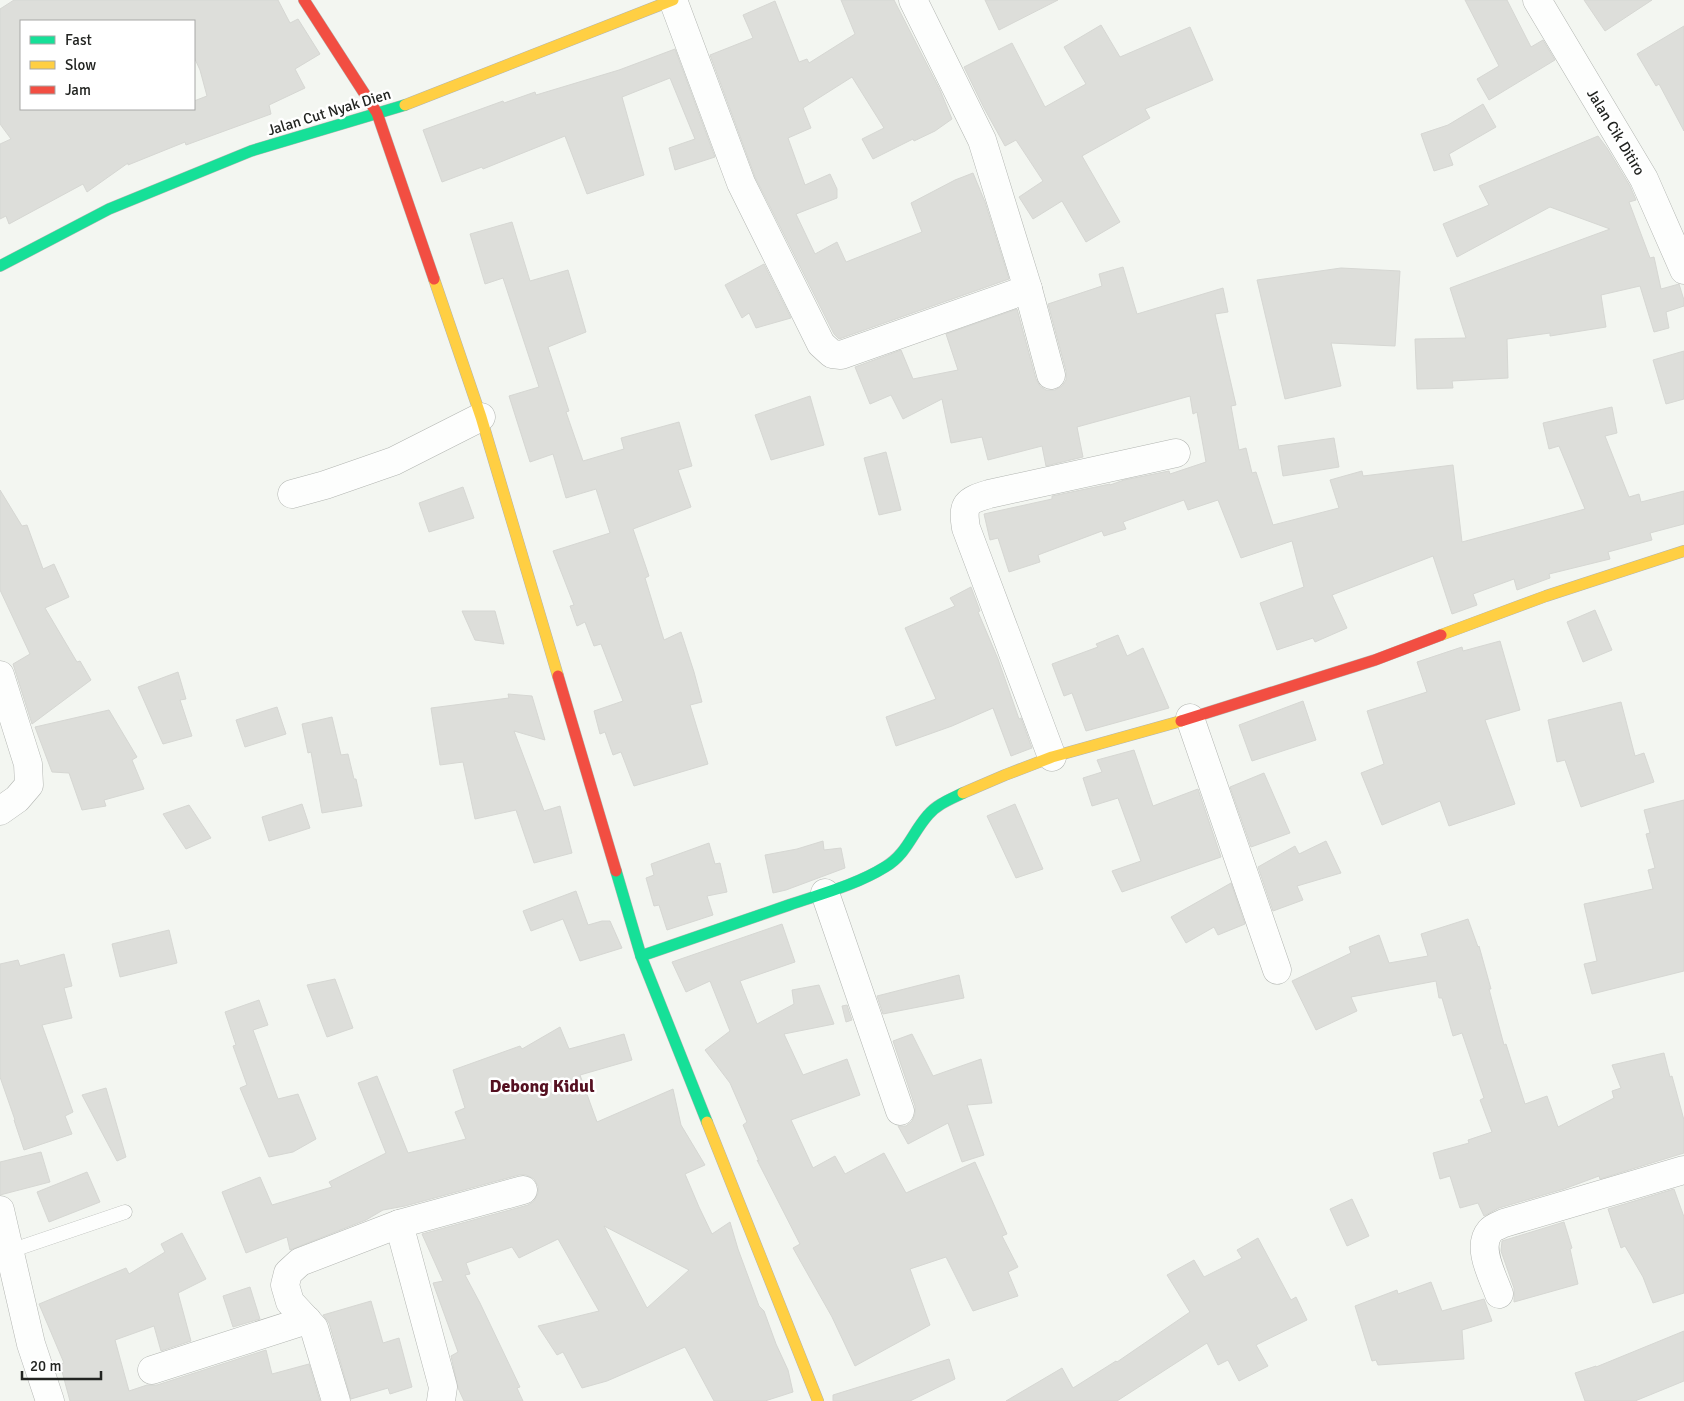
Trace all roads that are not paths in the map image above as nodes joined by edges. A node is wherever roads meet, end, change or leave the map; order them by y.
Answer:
1 (304, 0) edge
2 (673, 0) edge
3 (913, 0) edge
4 (1537, 0) edge
5 (377, 113) junction
6 (0, 266) edge
7 (1684, 270) edge
8 (1028, 289) junction
9 (1050, 375) dead end
10 (481, 417) junction
11 (1176, 453) dead end
12 (292, 494) dead end
13 (1684, 551) edge
14 (0, 675) edge
15 (1190, 718) junction
16 (1052, 757) junction
17 (0, 811) edge
18 (825, 893) junction
19 (641, 956) junction
20 (1277, 970) dead end
21 (900, 1111) dead end
22 (1684, 1170) edge
23 (523, 1190) dead end
24 (0, 1210) edge
25 (125, 1212) dead end
26 (399, 1224) junction
27 (10, 1251) junction
28 (1499, 1294) dead end
29 (307, 1320) junction
30 (152, 1370) dead end
31 (50, 1401) edge
32 (336, 1401) edge
33 (442, 1401) edge
34 (818, 1401) edge

1 - 5 street
2 - 5 street, Jalan Cut Nyak Dien
2 - 8 street
3 - 8 street
4 - 7 street, Jalan Cik Ditiro
5 - 6 street, Jalan Cut Nyak Dien
5 - 10 street
8 - 9 street
10 - 12 street
10 - 19 street
11 - 16 street
13 - 15 street
14 - 17 street
15 - 16 street
15 - 20 street
16 - 18 street
18 - 19 street
18 - 21 street
19 - 34 street
22 - 28 street
23 - 26 street
24 - 27 street
25 - 27 lane
26 - 29 street
26 - 33 street
27 - 31 street
29 - 30 street
29 - 32 street

